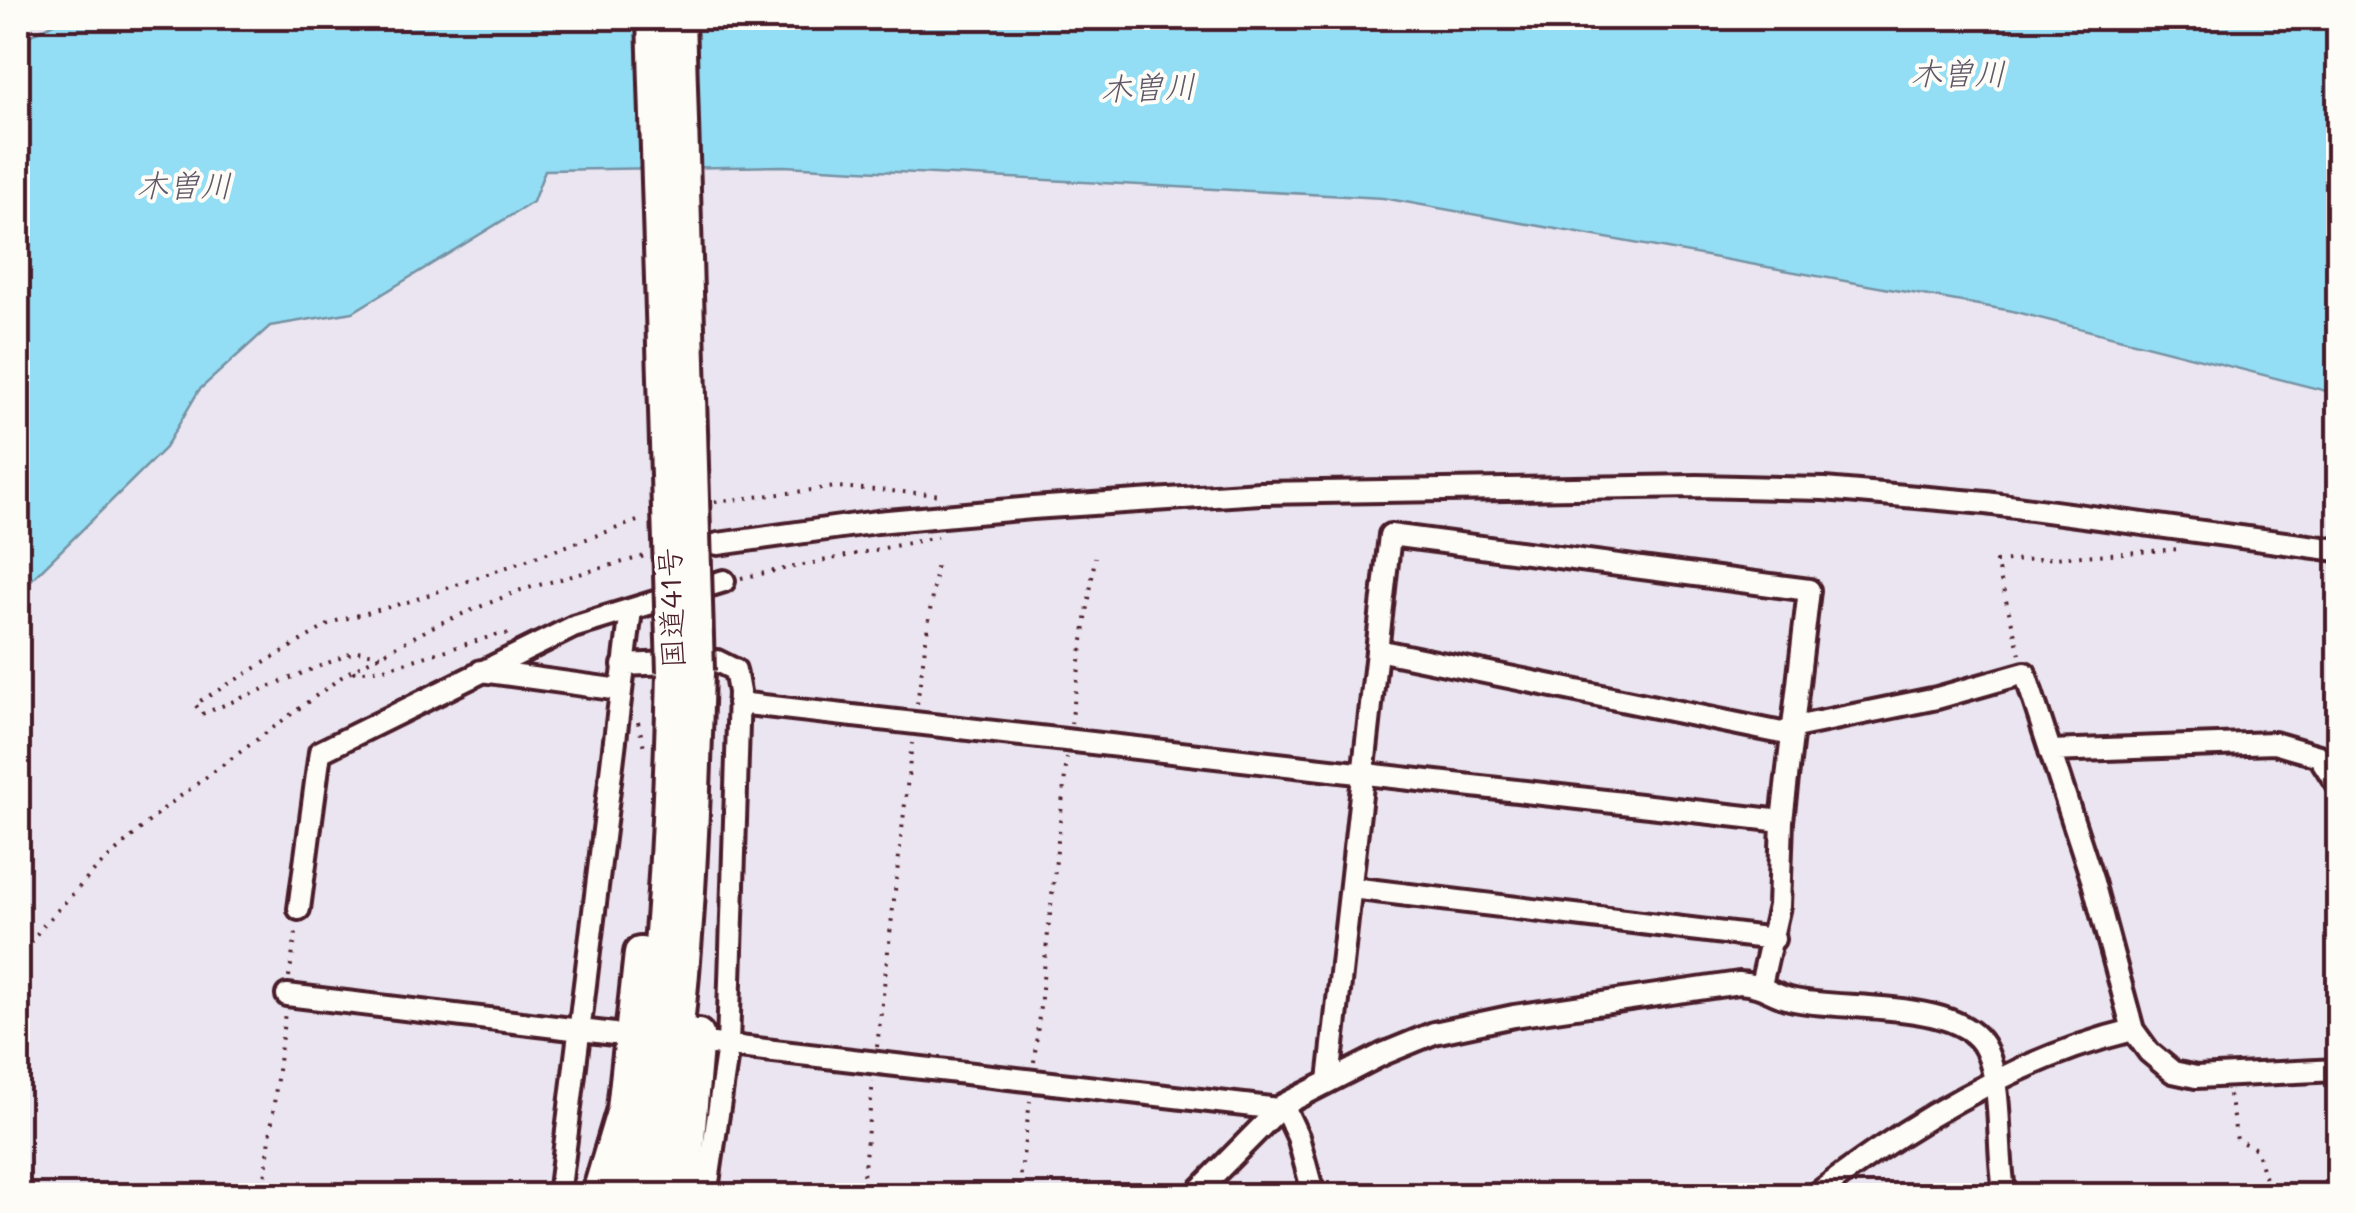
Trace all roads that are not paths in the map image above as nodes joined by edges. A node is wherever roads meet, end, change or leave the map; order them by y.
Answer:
1 (653, 18) edge
2 (679, 18) edge
3 (718, 544) dead end
4 (2338, 550) edge
5 (724, 581) road end
6 (631, 610) junction
7 (1378, 650) junction
8 (623, 665) junction
9 (479, 670) junction
10 (685, 671) junction
11 (620, 690) junction
12 (738, 704) junction
13 (1795, 726) junction
14 (671, 743) junction
15 (2050, 751) junction
16 (1364, 772) junction
17 (2338, 786) edge
18 (1782, 820) junction
19 (692, 883) junction
20 (1351, 888) junction
21 (299, 908) road end
22 (1774, 940) junction
23 (1761, 985) junction
24 (286, 995) road end
25 (578, 1030) junction
26 (2133, 1030) junction
27 (614, 1034) dead end
28 (720, 1045) junction
29 (2338, 1070) edge
30 (1994, 1078) junction
31 (1329, 1081) junction
32 (1281, 1107) junction
33 (559, 1196) edge
34 (597, 1196) edge
35 (627, 1196) edge
36 (654, 1196) edge
37 (684, 1196) edge
38 (706, 1196) edge
39 (1193, 1196) edge
40 (1314, 1196) edge
41 (1814, 1196) edge
42 (2005, 1196) edge

1 - 10 highway, 国道41号, bridge
2 - 10 highway, 国道41号, bridge
3 - 4 street
5 - 6 street
6 - 8 street
6 - 9 street
7 - 13 street
7 - 13 street
7 - 16 street
8 - 11 street
8 - 12 street
9 - 11 street
9 - 21 street
10 - 14 highway, 国道41号
10 - 19 highway, 国道41号
11 - 25 street
12 - 16 street
12 - 28 street
13 - 15 street
13 - 18 street
14 - 34 highway
14 - 35 highway, 国道41号
15 - 17 street
15 - 26 street
16 - 18 street
16 - 20 street
18 - 22 street
19 - 36 highway, 国道41号
19 - 37 highway
20 - 22 street
20 - 31 street
22 - 23 street
23 - 30 street
23 - 31 street
24 - 25 street
25 - 27 street
25 - 33 street
26 - 29 street
26 - 30 street
28 - 32 street
28 - 38 street
30 - 41 street
30 - 42 street
31 - 32 street
32 - 39 street
32 - 40 street

